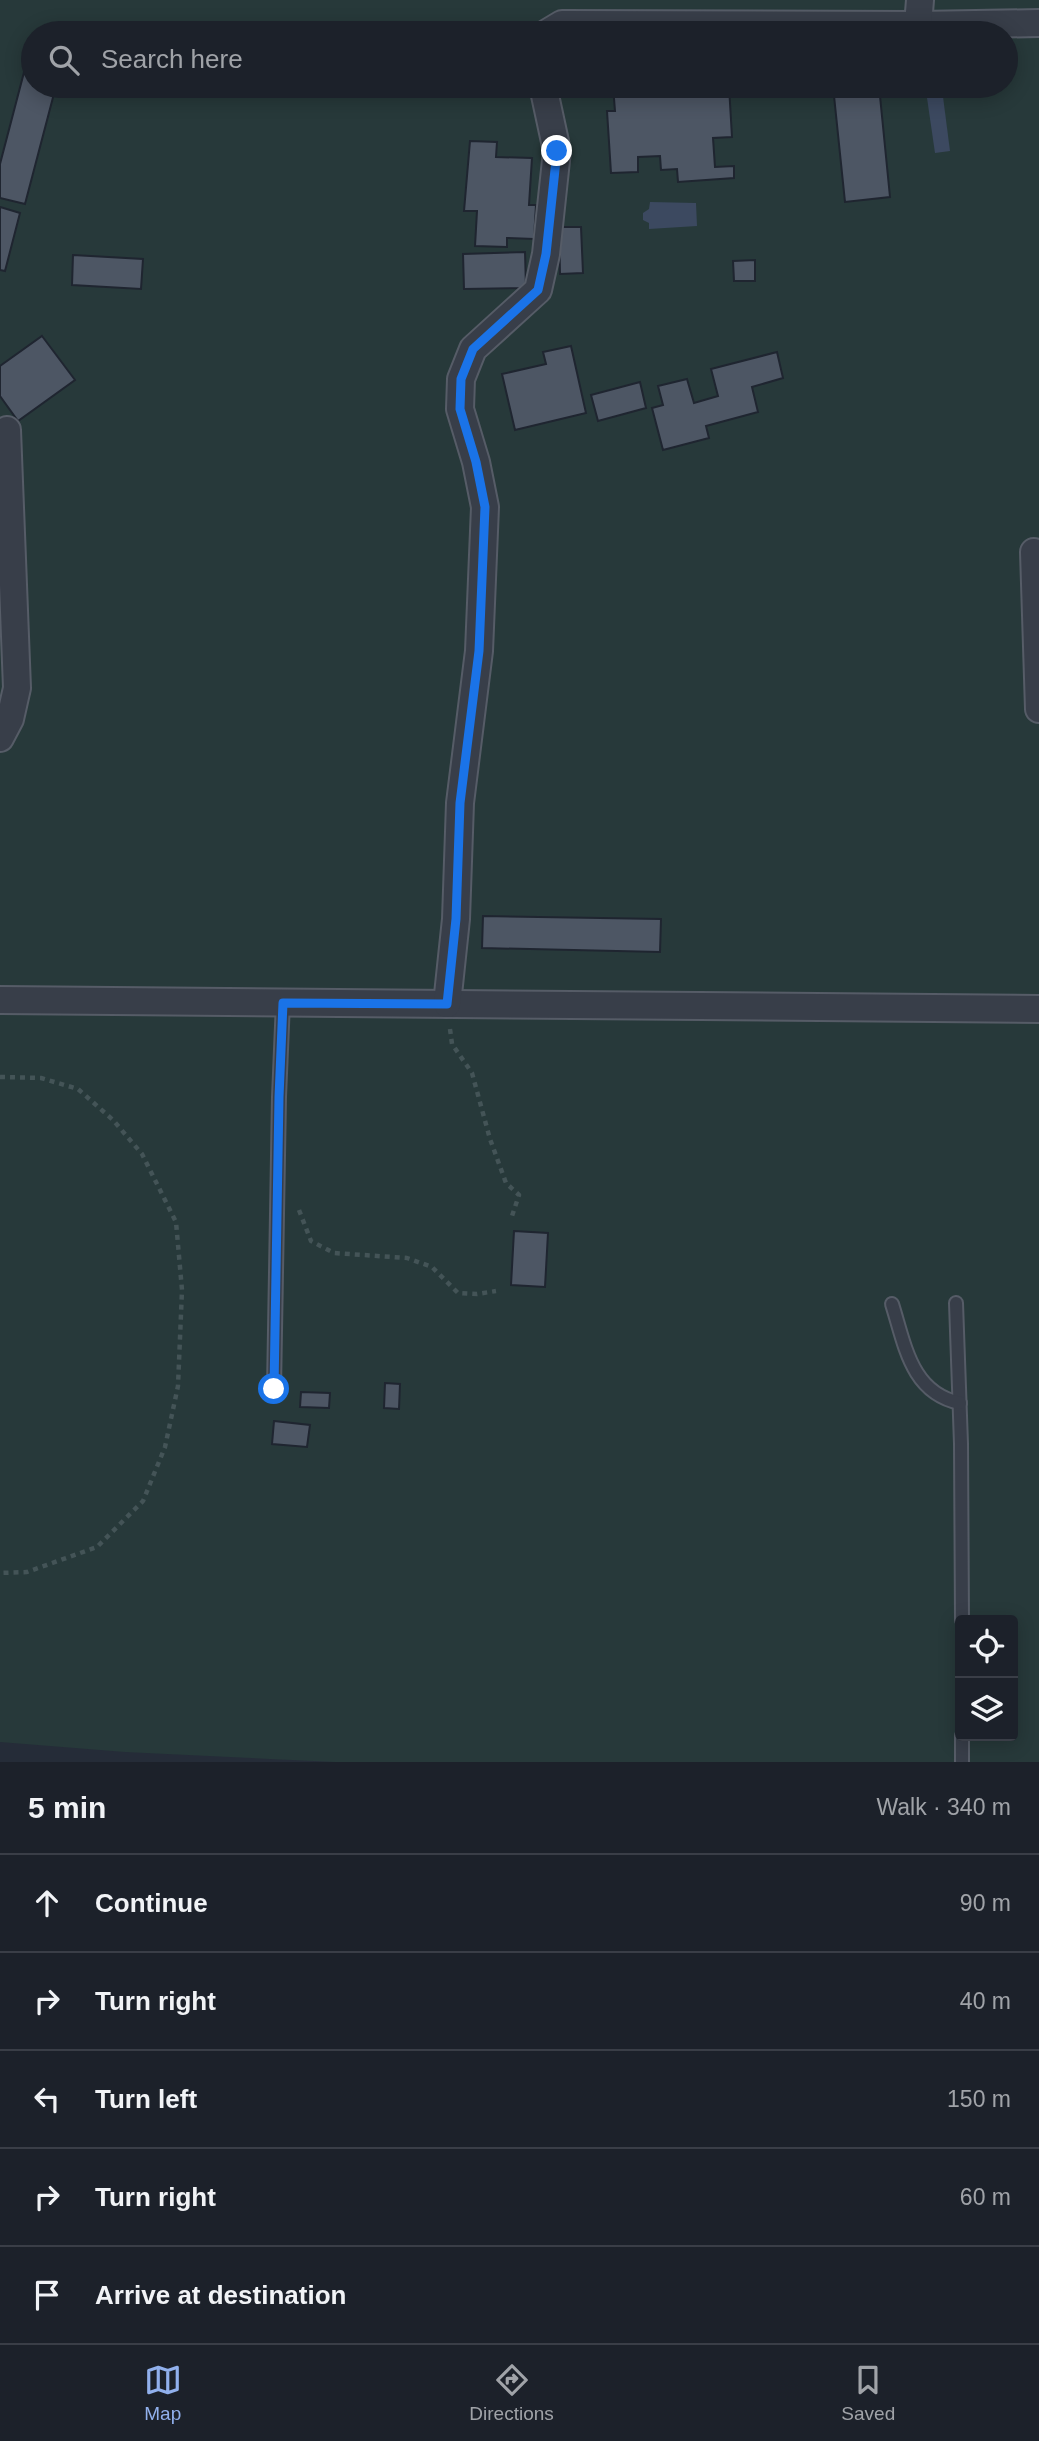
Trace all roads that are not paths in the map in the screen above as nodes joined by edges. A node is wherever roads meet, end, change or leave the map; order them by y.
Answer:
1 (919, 12) edge
2 (627, 21) edge
3 (1017, 21) edge
4 (1018, 21) edge
5 (1039, 23) edge
6 (546, 98) edge
7 (7, 430) dead end
8 (1034, 552) dead end
9 (1039, 709) edge
10 (0, 738) edge
11 (0, 1000) edge
12 (283, 1003) junction
13 (447, 1004) junction
14 (1039, 1009) edge
15 (956, 1303) dead end
16 (892, 1304) dead end
17 (274, 1389) dead end
18 (960, 1403) junction
19 (961, 1615) edge
20 (962, 1741) edge
21 (962, 1762) edge

1 - 2 street
1 - 3 street
4 - 5 street
6 - 13 street
7 - 10 street
8 - 9 street
11 - 12 street
12 - 13 street
12 - 17 lane
13 - 14 street
15 - 18 lane
16 - 18 lane
18 - 19 lane
20 - 21 lane

